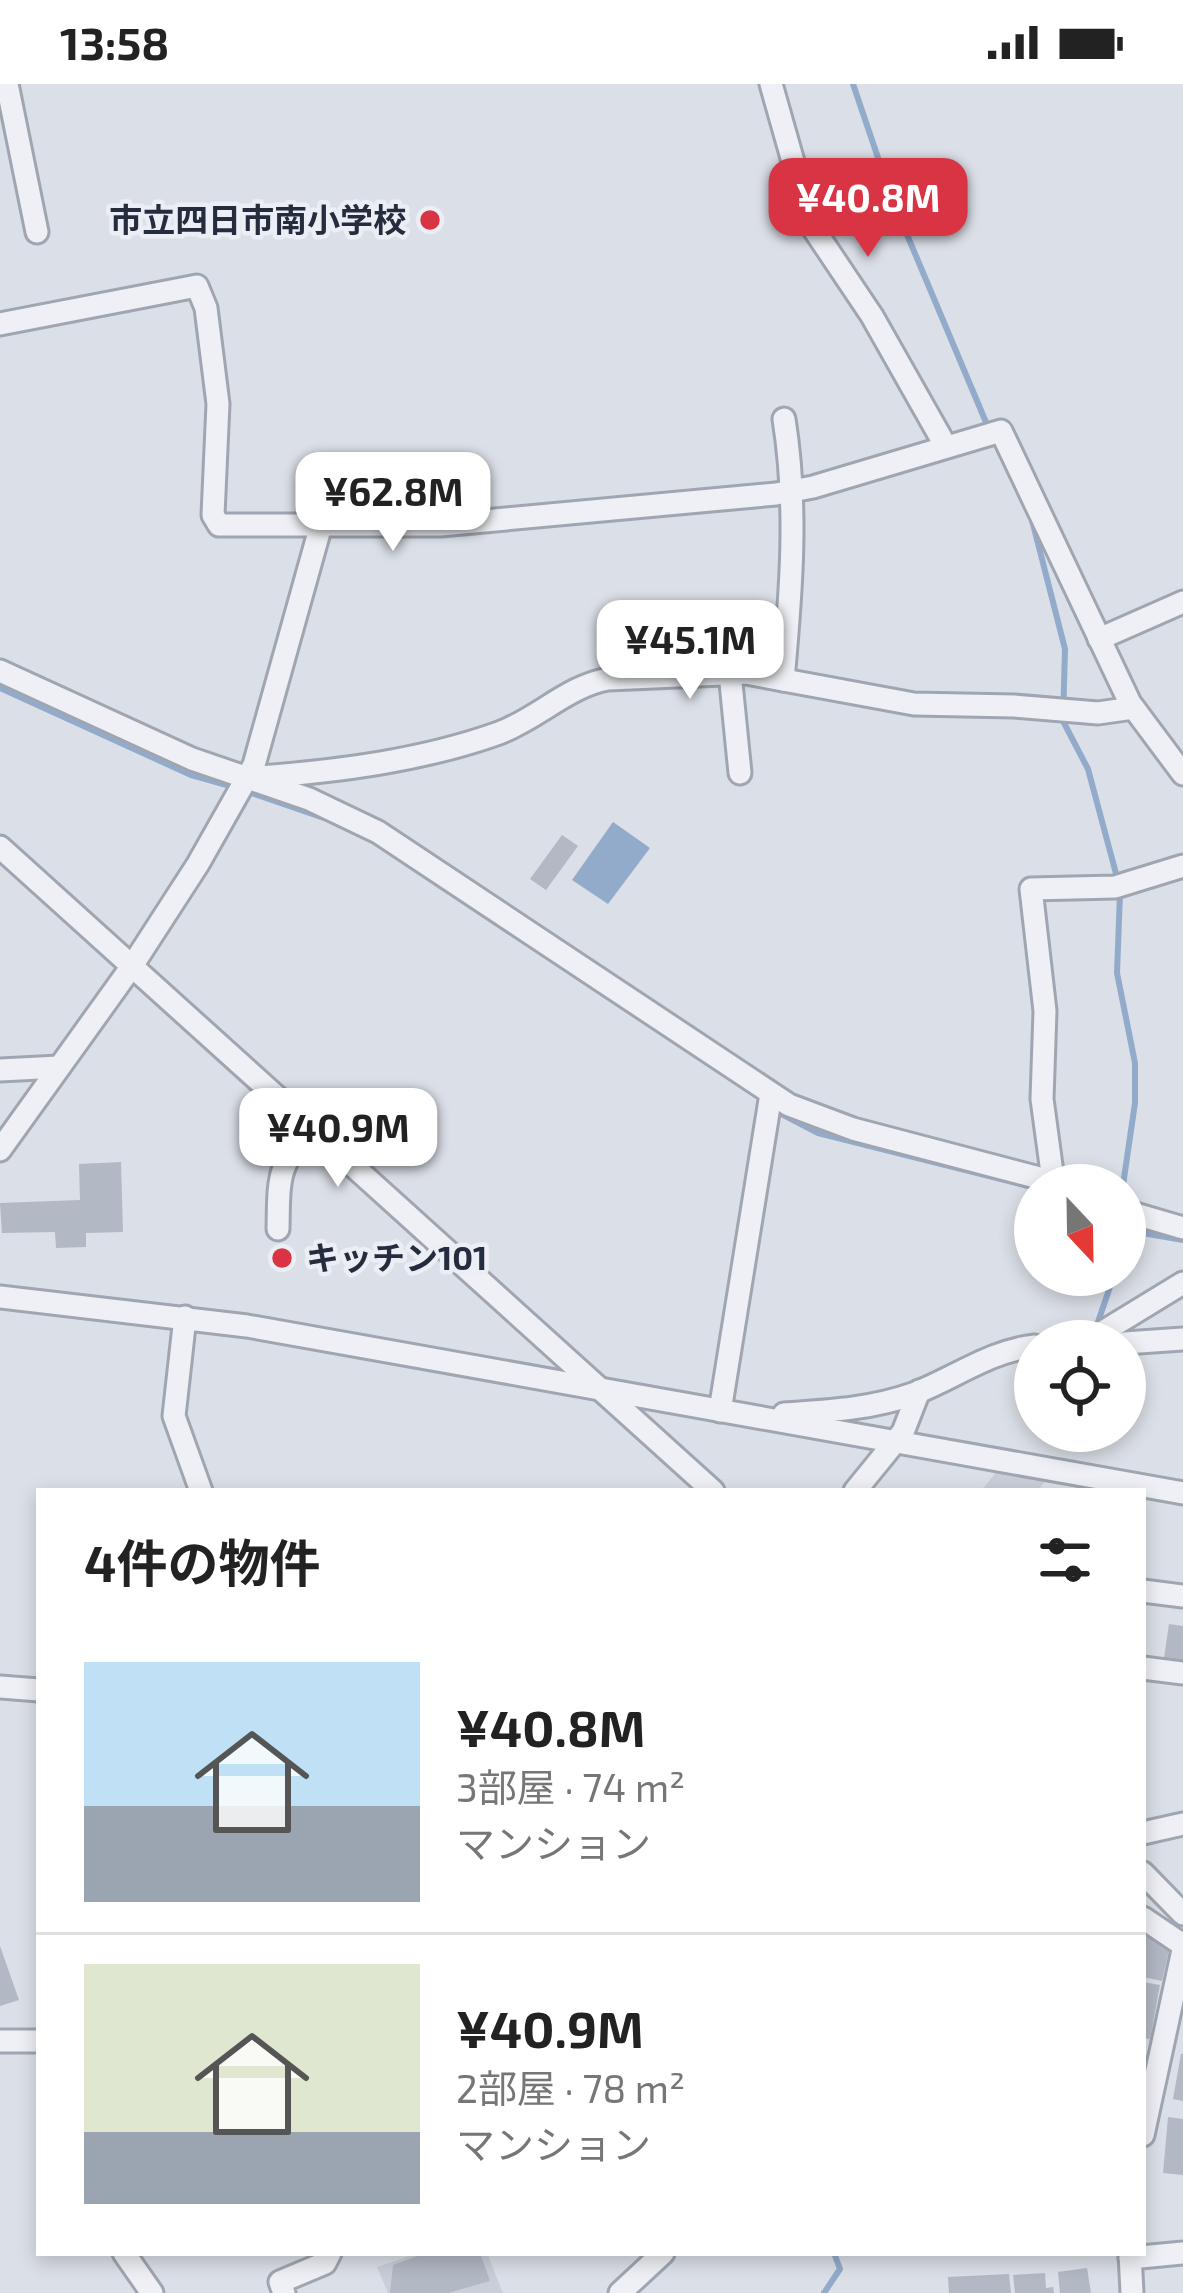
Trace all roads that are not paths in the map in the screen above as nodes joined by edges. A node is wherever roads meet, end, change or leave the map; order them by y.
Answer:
1 (7, 84) edge
2 (772, 84) edge
3 (38, 232) dead end
4 (0, 324) edge
5 (784, 419) dead end
6 (945, 445) junction
7 (793, 492) junction
8 (321, 525) junction
9 (1183, 602) edge
10 (1099, 639) junction
11 (0, 671) edge
12 (730, 673) junction
13 (783, 680) junction
14 (1133, 708) junction
15 (740, 773) dead end
16 (1183, 773) edge
17 (244, 784) junction
18 (0, 847) edge
19 (1183, 866) edge
20 (132, 966) junction
21 (59, 1067) junction
22 (0, 1070) edge
23 (771, 1094) junction
24 (312, 1129) junction
25 (0, 1150) edge
26 (1055, 1164) edge
27 (1014, 1170) edge
28 (1146, 1217) edge
29 (1183, 1228) edge
30 (278, 1229) dead end
31 (1183, 1283) edge
32 (0, 1297) edge
33 (185, 1317) junction
34 (1122, 1320) edge
35 (1183, 1339) edge
36 (1146, 1341) edge
37 (1014, 1351) edge
38 (919, 1391) junction
39 (603, 1392) junction
40 (720, 1411) junction
41 (751, 1417) junction
42 (897, 1441) junction
43 (1053, 1468) junction
44 (200, 1488) edge
45 (710, 1488) edge
46 (858, 1488) edge
47 (1046, 1488) edge
48 (1183, 1493) edge
49 (1146, 1592) edge
50 (1183, 1596) edge
51 (1146, 1668) edge
52 (1183, 1673) edge
53 (0, 1687) edge
54 (36, 1690) edge
55 (1183, 1824) edge
56 (1146, 1832) edge
57 (1146, 1876) edge
58 (1183, 1914) edge
59 (1146, 1920) edge
60 (1183, 1947) edge
61 (0, 2041) edge
62 (36, 2041) edge
63 (1146, 2120) edge
64 (1183, 2253) edge
65 (1146, 2255) edge
66 (126, 2256) edge
67 (329, 2256) edge
68 (660, 2256) edge
69 (1130, 2256) edge
70 (152, 2293) edge
71 (284, 2293) edge
72 (620, 2293) edge
73 (1132, 2293) edge

1 - 3 street
2 - 6 street
4 - 8 street
5 - 7 street
6 - 7 street
6 - 10 street
7 - 8 street
7 - 13 street
8 - 17 street
9 - 10 street
10 - 14 street
11 - 17 street
12 - 13 street
12 - 15 street
12 - 17 street
13 - 14 street
14 - 16 street
17 - 20 street
17 - 23 street
18 - 20 street
19 - 26 street
20 - 21 street
20 - 24 street
21 - 22 street
21 - 25 street
23 - 27 street
23 - 40 street
24 - 30 street
24 - 39 street
28 - 29 street
31 - 34 street
32 - 33 street
33 - 39 street
33 - 44 street
35 - 36 street
37 - 38 street
38 - 41 street
38 - 42 street
39 - 40 street
39 - 45 street
40 - 41 street
41 - 42 street
42 - 43 street
42 - 46 street
43 - 47 street
43 - 48 street
49 - 50 street
51 - 52 street
53 - 54 street
55 - 56 street
57 - 58 street
59 - 60 street
60 - 63 street
61 - 62 street
64 - 65 street
66 - 70 street
67 - 71 street
68 - 72 street
69 - 73 street

